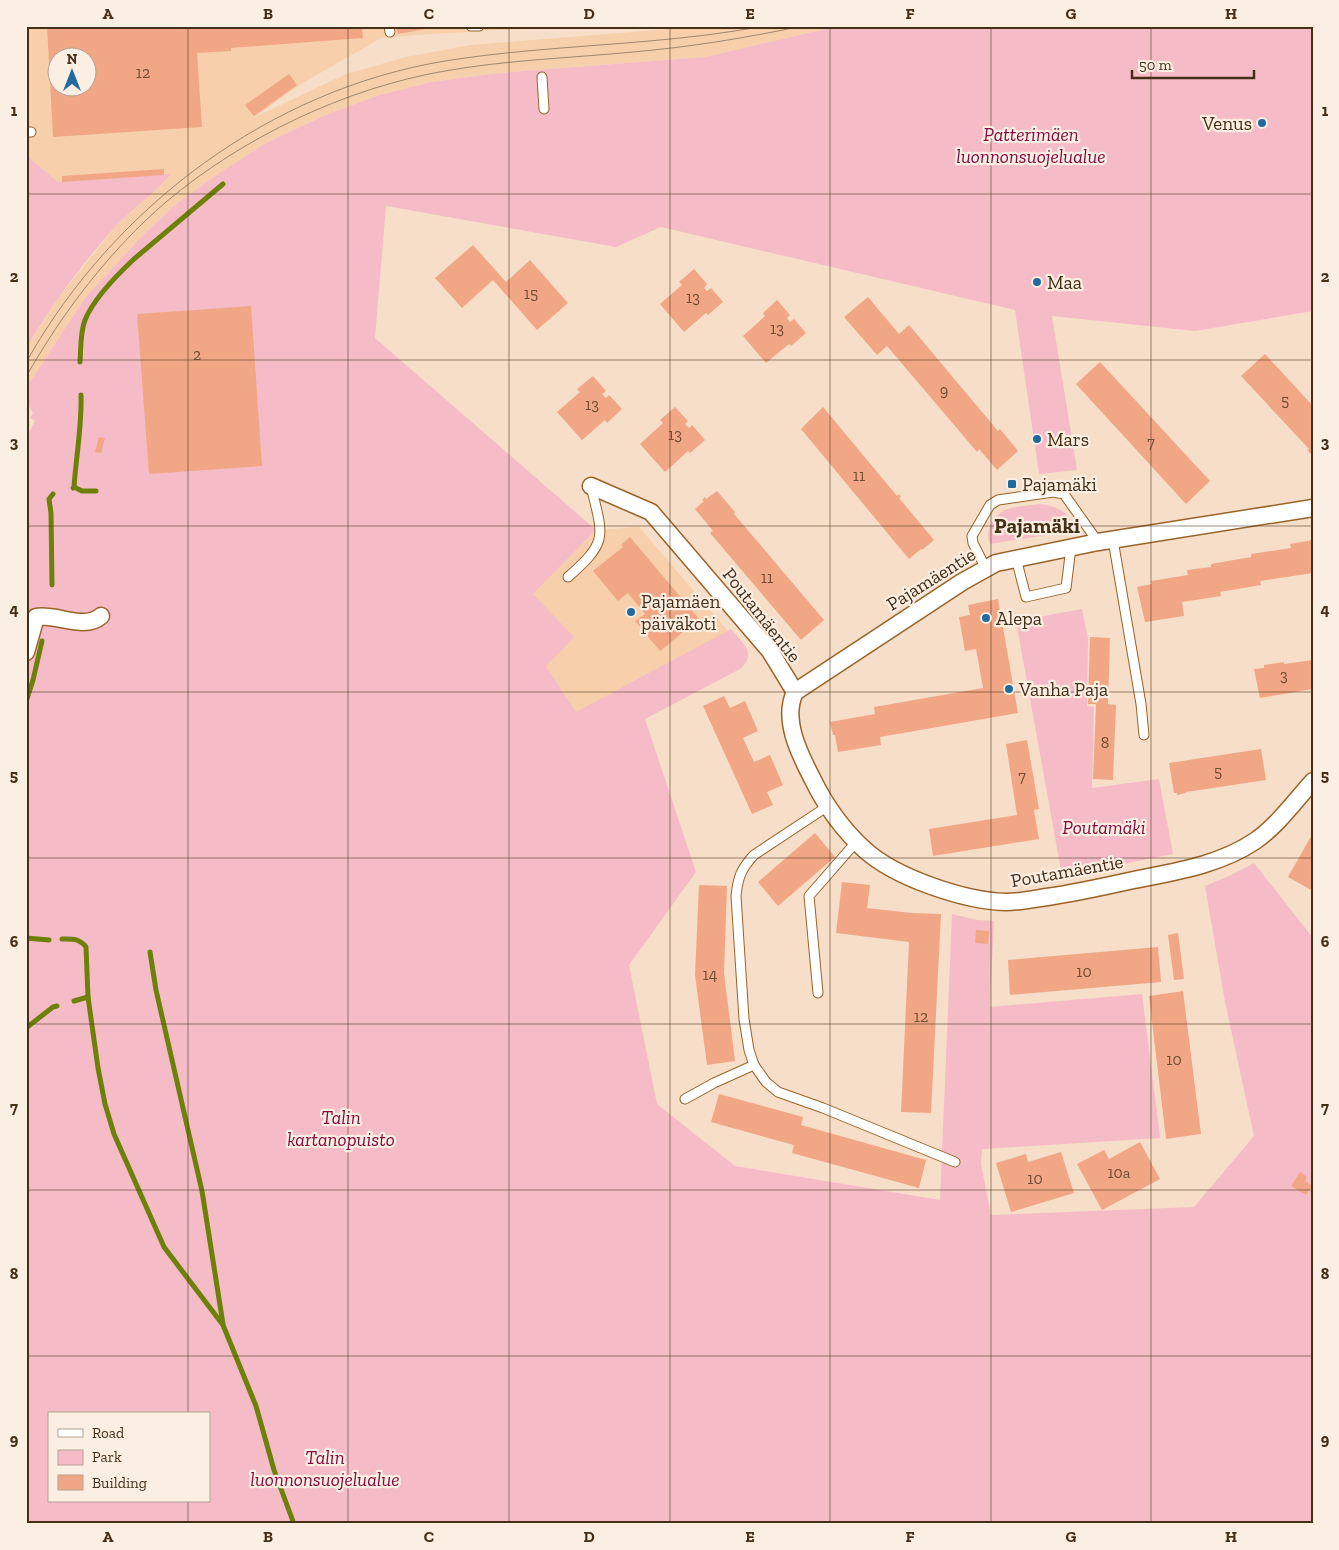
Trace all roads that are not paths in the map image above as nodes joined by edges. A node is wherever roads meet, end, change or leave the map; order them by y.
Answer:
1 (471, 26) edge
2 (479, 26) edge
3 (542, 76) dead end
4 (544, 109) dead end
5 (591, 486) joint
6 (1313, 508) edge
7 (1106, 541) junction
8 (1070, 547) junction
9 (1016, 558) junction
10 (985, 568) junction
11 (568, 577) dead end
12 (101, 616) dead end
13 (26, 652) edge
14 (794, 692) junction
15 (1144, 735) dead end
16 (1313, 781) edge
17 (828, 806) junction
18 (857, 841) junction
19 (818, 993) dead end
20 (754, 1065) junction
21 (685, 1099) dead end
22 (955, 1162) dead end

1 - 2 lane
3 - 4 lane
5 - 11 lane
5 - 14 street, Poutamäentie
6 - 7 street, Pajamäentie
7 - 8 street, Pajamäentie
7 - 10 lane
7 - 15 lane
8 - 9 street, Pajamäentie
8 - 9 lane
9 - 10 street, Pajamäentie
10 - 14 street, Pajamäentie
12 - 13 street
14 - 17 street, Poutamäentie
16 - 18 street, Poutamäentie
17 - 18 street, Poutamäentie
17 - 20 lane
18 - 19 lane
20 - 21 lane
20 - 22 lane

